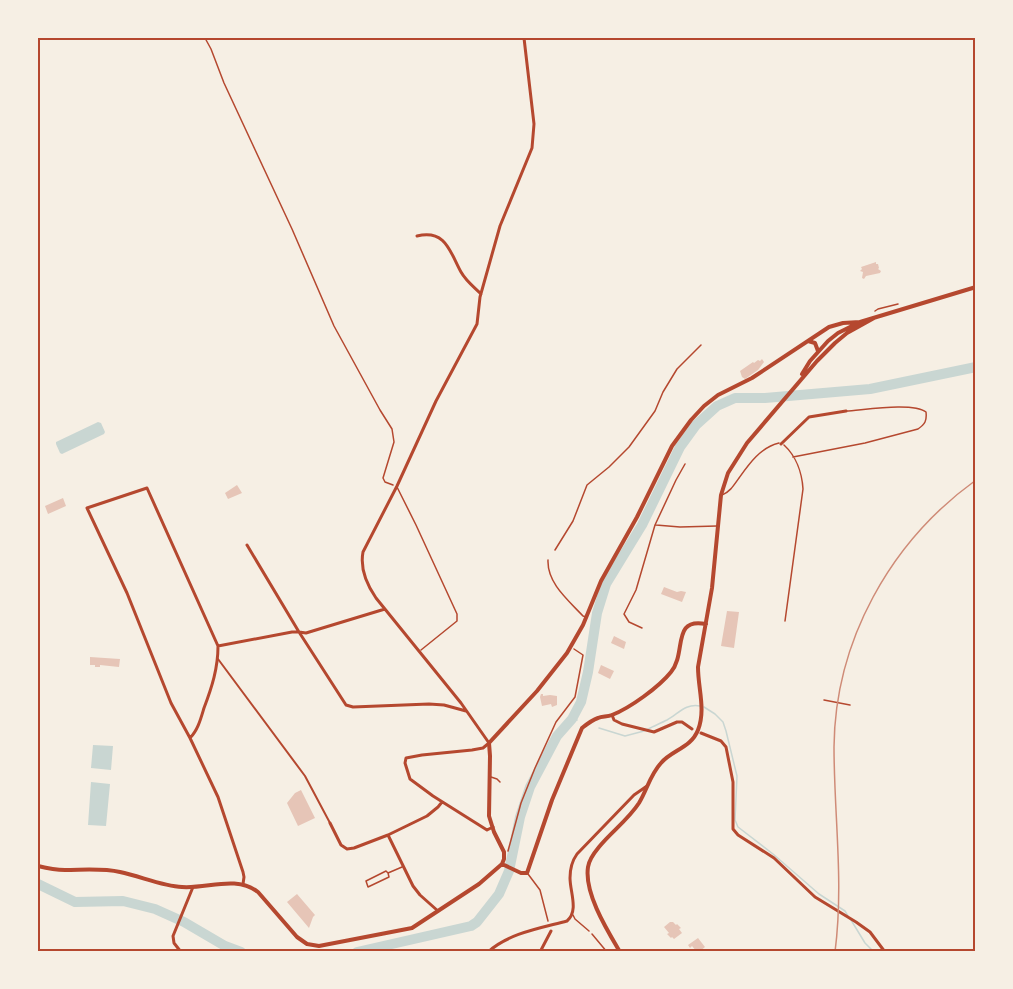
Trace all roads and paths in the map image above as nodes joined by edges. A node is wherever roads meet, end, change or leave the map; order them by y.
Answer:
1 (205, 38) edge
2 (524, 38) edge
3 (417, 236) dead end
4 (975, 287) edge
5 (481, 294) junction
6 (898, 304) dead end
7 (875, 311) dead end
8 (874, 318) junction
9 (860, 322) junction
10 (807, 341) junction
11 (701, 345) dead end
12 (818, 351) junction
13 (806, 372) junction
14 (797, 382) junction
15 (846, 411) joint
16 (781, 444) junction
17 (793, 457) junction
18 (685, 464) dead end
19 (397, 486) junction
20 (721, 495) junction
21 (655, 525) junction
22 (718, 526) junction
23 (247, 545) dead end
24 (555, 550) dead end
25 (548, 560) dead end
26 (385, 609) junction
27 (587, 617) junction
28 (786, 621) dead end
29 (706, 624) junction
30 (642, 628) dead end
31 (299, 632) junction
32 (218, 646) junction
33 (573, 649) dead end
34 (420, 651) junction
35 (218, 659) junction
36 (824, 700) dead end
37 (850, 705) dead end
38 (467, 712) junction
39 (614, 714) junction
40 (190, 738) junction
41 (489, 743) junction
42 (490, 777) junction
43 (500, 782) dead end
44 (647, 786) junction
45 (442, 802) junction
46 (330, 823) joint
47 (493, 827) junction
48 (388, 835) junction
49 (508, 852) dead end
50 (503, 865) junction
51 (38, 866) edge
52 (403, 867) junction
53 (388, 873) junction
54 (527, 873) junction
55 (243, 884) junction
56 (193, 887) junction
57 (438, 911) junction
58 (573, 914) junction
59 (548, 921) dead end
60 (551, 931) dead end
61 (589, 931) joint
62 (181, 951) edge
63 (488, 951) edge
64 (540, 951) edge
65 (607, 951) edge
66 (620, 951) edge
67 (885, 951) edge

1 - 19 path
2 - 5 street
3 - 5 street
4 - 8 street
5 - 19 street
6 - 7 path
8 - 9 street
8 - 13 street
9 - 10 street
9 - 12 street
10 - 12 street
10 - 27 street
11 - 24 path
12 - 13 street
12 - 14 street
13 - 14 street
14 - 20 street
15 - 16 street
15 - 17 lane
16 - 17 lane
16 - 20 lane
17 - 28 lane
18 - 21 lane
19 - 26 street
19 - 34 lane
20 - 22 street
21 - 22 lane
21 - 30 lane
22 - 29 street
23 - 31 street
25 - 27 lane
26 - 31 street
26 - 34 street
27 - 41 street
29 - 39 street
29 - 44 street
31 - 32 street
31 - 38 street
32 - 35 street
32 - 40 street
33 - 49 path
34 - 38 street
35 - 40 street
35 - 46 street
36 - 37 path
38 - 41 street
39 - 54 street
39 - 67 street
40 - 55 street
41 - 42 street
41 - 45 street
42 - 43 lane
42 - 47 street
44 - 58 street
44 - 66 street
45 - 47 street
45 - 48 street
46 - 48 street
47 - 50 street
48 - 52 street
50 - 54 street
50 - 57 street
51 - 56 street
52 - 53 lane
52 - 57 street
53 - 53 lane
54 - 59 lane
55 - 56 street
55 - 57 street
56 - 62 street
58 - 61 lane
58 - 63 street
60 - 64 street
61 - 65 path

